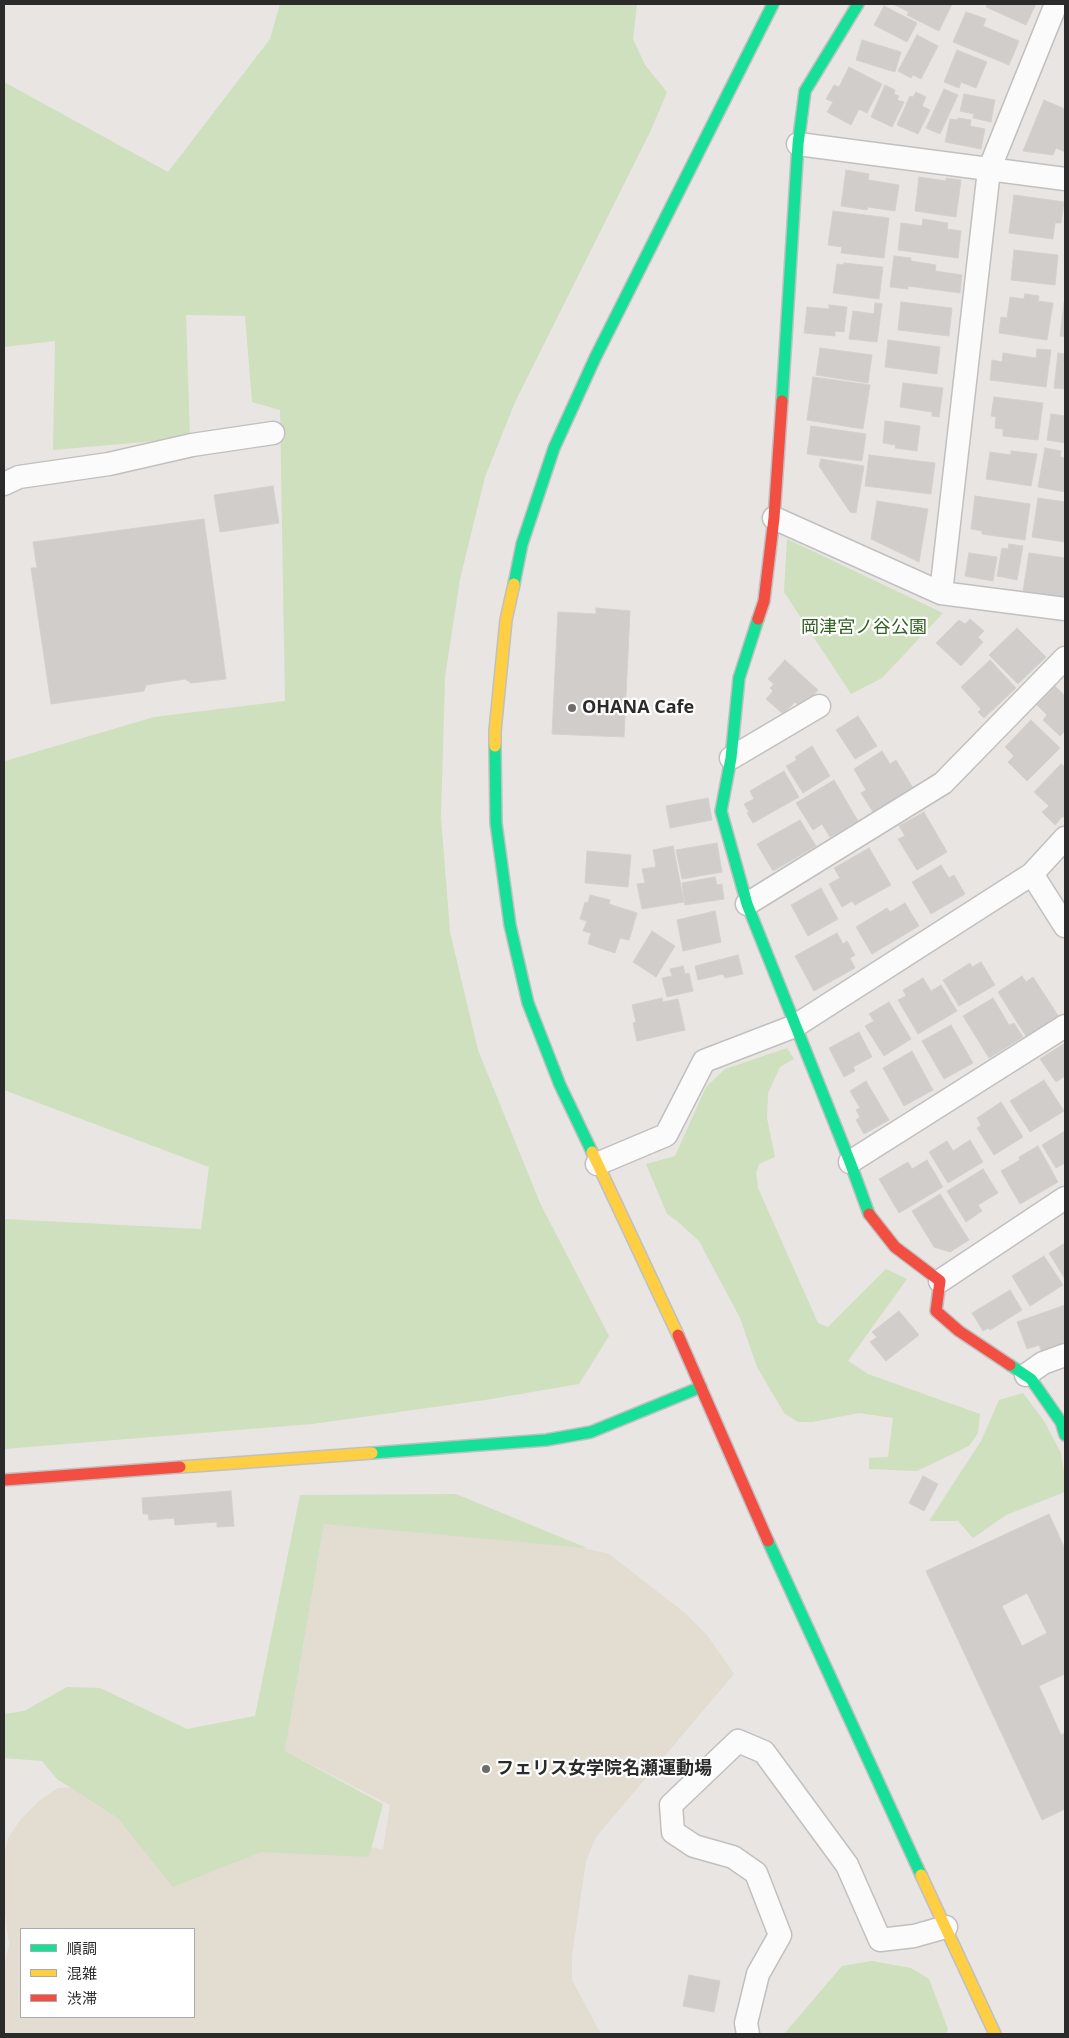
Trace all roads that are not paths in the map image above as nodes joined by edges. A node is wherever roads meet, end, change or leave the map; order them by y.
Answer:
1 (773, 4) edge
2 (858, 4) edge
3 (1056, 4) edge
4 (798, 144) junction
5 (989, 170) junction
6 (1065, 179) edge
7 (273, 433) dead end
8 (4, 484) edge
9 (774, 518) junction
10 (941, 593) junction
11 (1065, 609) edge
12 (1065, 658) edge
13 (819, 706) dead end
14 (731, 758) junction
15 (1065, 838) edge
16 (1032, 874) junction
17 (747, 904) junction
18 (1065, 926) edge
19 (795, 1026) junction
20 (1065, 1026) edge
21 (850, 1162) junction
22 (597, 1164) junction
23 (1065, 1198) edge
24 (940, 1280) junction
25 (1065, 1355) edge
26 (1026, 1376) junction
27 (700, 1387) junction
28 (1065, 1435) edge
29 (4, 1480) edge
30 (946, 1927) junction
31 (748, 2034) edge
32 (995, 2034) edge

1 - 22 street
2 - 4 street
3 - 5 street
4 - 5 street
4 - 9 street
5 - 6 street
5 - 10 street
7 - 8 street
9 - 10 street
9 - 14 street
10 - 11 street
12 - 17 street
13 - 14 street
14 - 17 street
15 - 16 street
16 - 18 street
16 - 19 street
17 - 19 street
19 - 21 street
19 - 22 street
20 - 21 street
21 - 24 street
22 - 27 street
23 - 24 street
24 - 26 street
25 - 26 street
26 - 28 street
27 - 29 street
27 - 30 street
30 - 31 street
30 - 32 street

